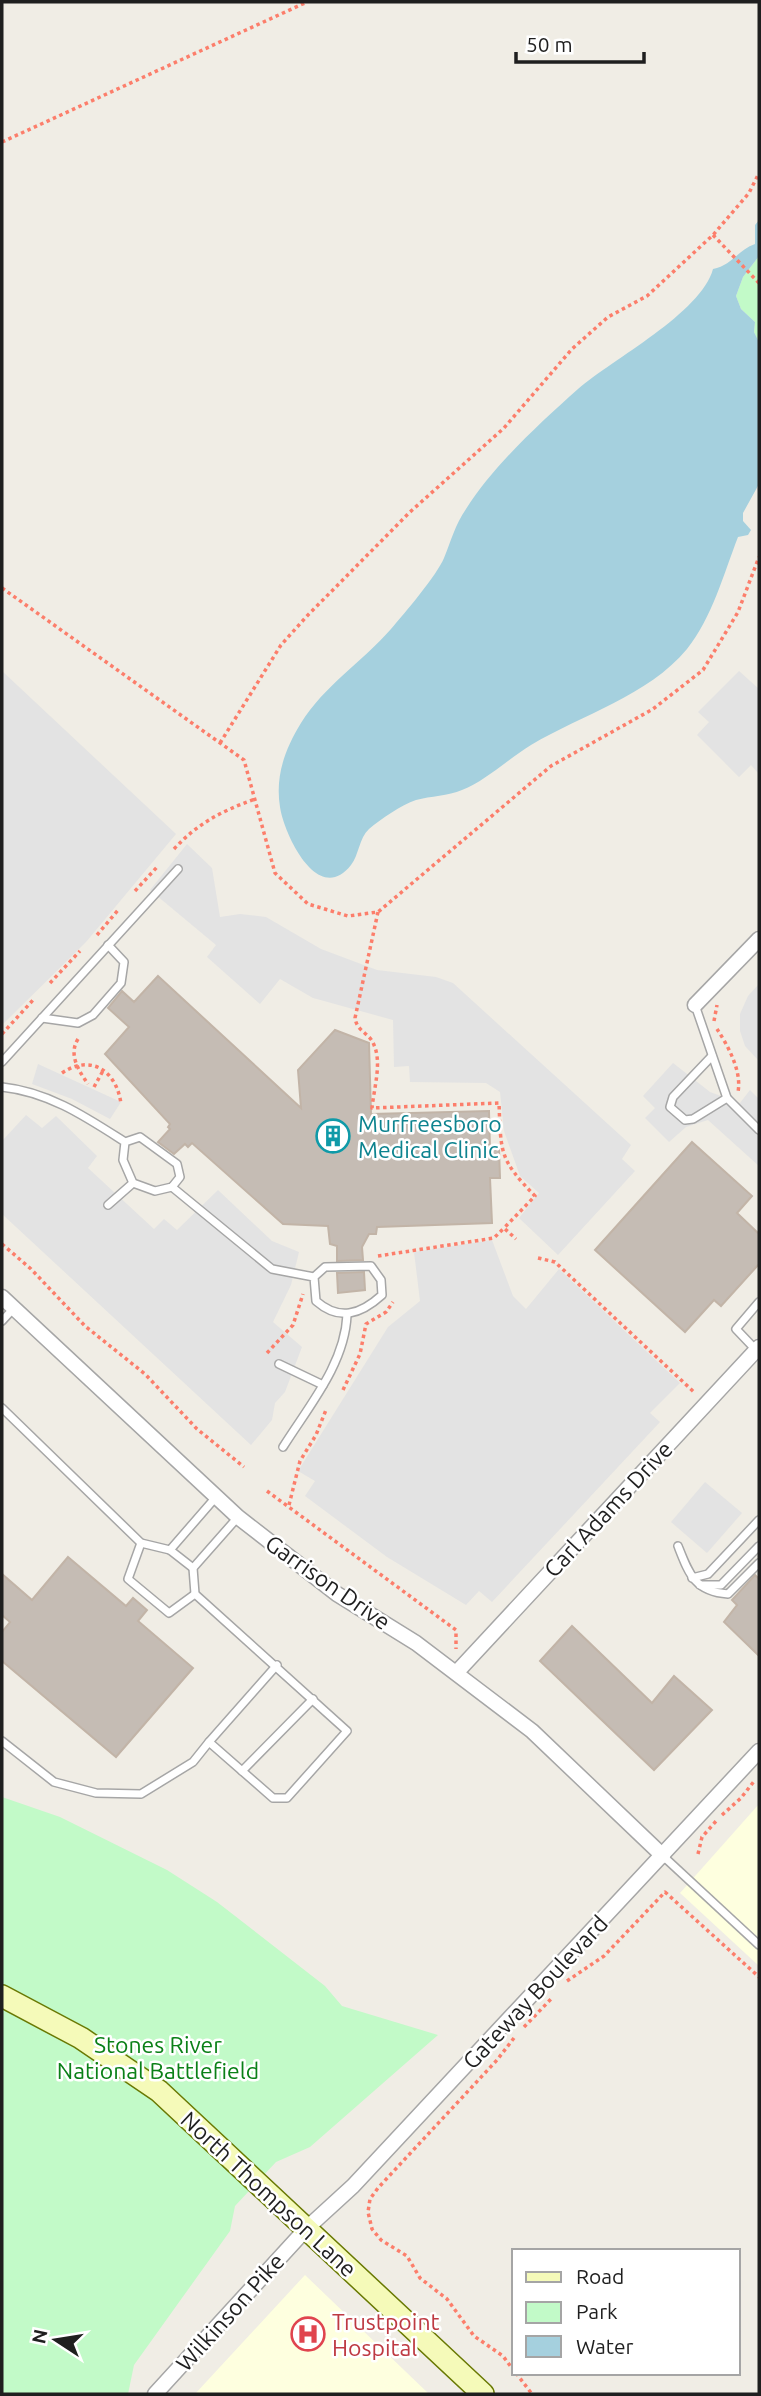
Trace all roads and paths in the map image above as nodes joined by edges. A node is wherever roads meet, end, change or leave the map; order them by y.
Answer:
1 (307, 2) edge
2 (2, 142) edge
3 (759, 173) edge
4 (713, 236) junction
5 (759, 274) edge
6 (758, 281) edge
7 (759, 556) edge
8 (2, 588) edge
9 (220, 743) junction
10 (255, 799) junction
11 (174, 849) dead end
12 (158, 866) dead end
13 (178, 869) dead end
14 (135, 891) dead end
15 (119, 909) dead end
16 (377, 912) junction
17 (97, 935) dead end
18 (759, 939) edge
19 (108, 945) junction
20 (80, 951) dead end
21 (50, 983) dead end
22 (724, 996) dead end
23 (34, 999) dead end
24 (695, 1005) joint
25 (42, 1018) junction
26 (2, 1034) edge
27 (78, 1039) dead end
28 (712, 1056) junction
29 (2, 1062) edge
30 (77, 1065) junction
31 (104, 1069) junction
32 (62, 1073) dead end
33 (88, 1084) dead end
34 (2, 1087) edge
35 (94, 1087) dead end
36 (736, 1096) dead end
37 (727, 1098) junction
38 (121, 1104) dead end
39 (759, 1130) edge
40 (125, 1142) junction
41 (133, 1183) junction
42 (172, 1187) junction
43 (108, 1205) dead end
44 (504, 1228) junction
45 (516, 1239) dead end
46 (2, 1244) edge
47 (376, 1256) dead end
48 (538, 1258) dead end
49 (314, 1277) junction
50 (303, 1292) dead end
51 (396, 1294) dead end
52 (2, 1297) edge
53 (759, 1302) edge
54 (14, 1308) junction
55 (346, 1315) junction
56 (2, 1321) edge
57 (758, 1348) edge
58 (267, 1353) dead end
59 (279, 1364) dead end
60 (323, 1385) junction
61 (343, 1390) dead end
62 (696, 1395) dead end
63 (2, 1408) edge
64 (326, 1410) dead end
65 (283, 1447) dead end
66 (244, 1467) dead end
67 (267, 1491) dead end
68 (216, 1496) junction
69 (289, 1505) junction
70 (238, 1517) junction
71 (759, 1520) edge
72 (141, 1543) junction
73 (678, 1546) dead end
74 (759, 1546) edge
75 (170, 1550) junction
76 (759, 1563) edge
77 (194, 1568) junction
78 (692, 1578) junction
79 (700, 1584) junction
80 (195, 1594) junction
81 (277, 1665) junction
82 (457, 1672) junction
83 (313, 1699) junction
84 (2, 1741) edge
85 (209, 1742) junction
86 (759, 1751) edge
87 (242, 1771) junction
88 (759, 1775) edge
89 (698, 1854) dead end
90 (663, 1856) junction
91 (759, 1945) edge
92 (759, 1977) edge
93 (2, 1996) edge
94 (306, 2229) junction
95 (512, 2368) edge
96 (517, 2375) edge
97 (155, 2394) edge
98 (483, 2394) edge
99 (533, 2394) edge

1 - 2 path
3 - 4 path
4 - 6 path
4 - 9 path
5 - 6 path
7 - 16 path
8 - 9 path
9 - 10 path
10 - 11 path
10 - 16 path
12 - 14 path
13 - 19 lane
15 - 17 path
16 - 44 path
18 - 24 street
19 - 25 lane
19 - 25 lane
20 - 21 path
22 - 36 path
23 - 26 path
24 - 28 lane
25 - 29 lane
27 - 30 path
28 - 37 lane
28 - 37 lane
30 - 31 path
30 - 32 path
30 - 33 path
31 - 35 path
31 - 38 path
34 - 40 lane
37 - 39 lane
40 - 41 lane
40 - 42 lane
41 - 42 lane
41 - 43 lane
42 - 49 lane
44 - 45 path
44 - 47 path
46 - 66 path
48 - 62 path
49 - 55 lane
49 - 55 lane
50 - 58 path
51 - 61 path
52 - 54 street, Garrison Drive
53 - 57 lane
54 - 56 lane
54 - 68 street, Garrison Drive
55 - 60 lane
57 - 82 street, Carl Adams Drive
59 - 60 lane
60 - 65 lane
63 - 72 lane
64 - 69 path
67 - 69 path
68 - 70 street, Garrison Drive
68 - 75 lane
69 - 82 path
70 - 77 lane
70 - 82 street, Garrison Drive
71 - 78 lane
72 - 75 lane
72 - 80 lane
73 - 78 lane
74 - 79 lane
75 - 77 lane
76 - 79 lane
77 - 80 lane
78 - 79 lane
80 - 81 lane
81 - 83 lane
81 - 85 lane
82 - 90 street, Garrison Drive
83 - 87 lane
83 - 87 lane
84 - 85 lane
85 - 87 lane
86 - 90 street, Gateway Boulevard
88 - 89 path
90 - 91 lane
90 - 94 street, Gateway Boulevard
92 - 95 path
93 - 94 main road, North Thompson Lane
94 - 97 street, Wilkinson Pike
94 - 98 main road, North Thompson Lane
96 - 99 path

